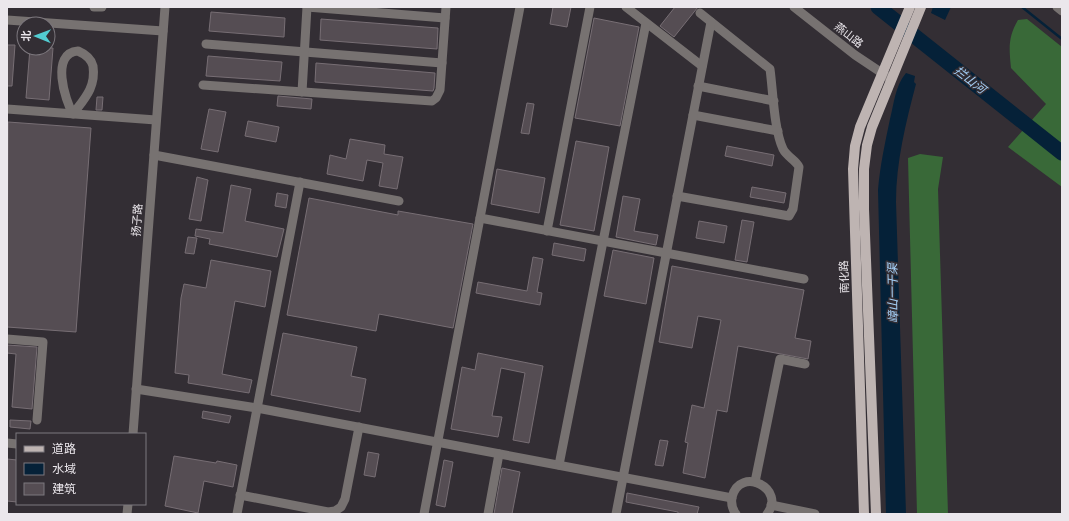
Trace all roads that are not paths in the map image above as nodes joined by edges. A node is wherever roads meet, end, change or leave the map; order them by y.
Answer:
1 (94, 7) edge
2 (102, 7) edge
3 (165, 7) edge
4 (307, 7) edge
5 (446, 7) edge
6 (520, 7) edge
7 (590, 7) edge
8 (626, 7) edge
9 (794, 7) edge
10 (917, 7) edge
11 (1057, 7) edge
12 (1062, 11) edge
13 (700, 13) dead end
14 (445, 18) junction
15 (7, 20) edge
16 (711, 22) junction
17 (646, 23) junction
18 (163, 31) junction
19 (206, 44) dead end
20 (304, 52) junction
21 (442, 63) junction
22 (702, 66) junction
23 (887, 76) junction
24 (203, 85) dead end
25 (698, 86) junction
26 (302, 92) junction
27 (774, 101) junction
28 (7, 109) edge
29 (73, 114) junction
30 (693, 115) junction
31 (156, 120) junction
32 (778, 131) junction
33 (154, 155) junction
34 (300, 182) junction
35 (677, 196) junction
36 (399, 201) dead end
37 (480, 218) junction
38 (547, 231) junction
39 (604, 241) junction
40 (666, 253) junction
41 (804, 279) dead end
42 (7, 340) edge
43 (805, 364) dead end
44 (136, 389) junction
45 (257, 408) junction
46 (37, 420) dead end
47 (359, 427) junction
48 (133, 433) edge
49 (438, 442) junction
50 (499, 454) junction
51 (560, 465) junction
52 (623, 478) junction
53 (755, 482) junction
54 (240, 495) junction
55 (732, 498) junction
56 (771, 505) junction
57 (237, 514) edge
58 (424, 514) edge
59 (488, 514) edge
60 (616, 514) edge
61 (736, 514) edge
62 (767, 514) edge
63 (815, 514) edge
64 (864, 514) edge
65 (876, 514) edge

1 - 2 street
3 - 18 street, 扬子路
4 - 14 street
4 - 20 street
5 - 14 street
6 - 37 street
7 - 38 street
8 - 17 street
9 - 23 street, 燕山路
10 - 23 main road, 南化路
11 - 12 street
13 - 16 street
14 - 21 street
15 - 18 street
16 - 22 street
16 - 27 street
17 - 22 street
17 - 39 street
18 - 31 street, 扬子路
19 - 20 street
20 - 21 street
20 - 26 street
21 - 26 street
22 - 25 street
23 - 64 main road, 南化路
23 - 65 main road, 南化路
24 - 26 street
25 - 27 street
25 - 30 street
27 - 32 street
28 - 29 street
29 - 29 street
29 - 31 street
30 - 32 street
30 - 35 street
31 - 33 street, 扬子路
32 - 35 street
33 - 34 street
33 - 44 street, 扬子路
34 - 36 street
34 - 45 street
35 - 40 street
37 - 38 street
37 - 49 street
38 - 39 street
39 - 40 street
39 - 51 street
40 - 41 street
40 - 52 street
42 - 46 street
43 - 53 street
44 - 45 street
44 - 48 street, 扬子路
45 - 47 street
45 - 54 street
47 - 49 street
47 - 54 street
49 - 50 street
49 - 58 street
50 - 51 street
50 - 59 street
51 - 52 street
52 - 55 street
52 - 60 street
53 - 55 street
53 - 56 street
54 - 57 street
55 - 61 street
56 - 62 street
56 - 63 street

